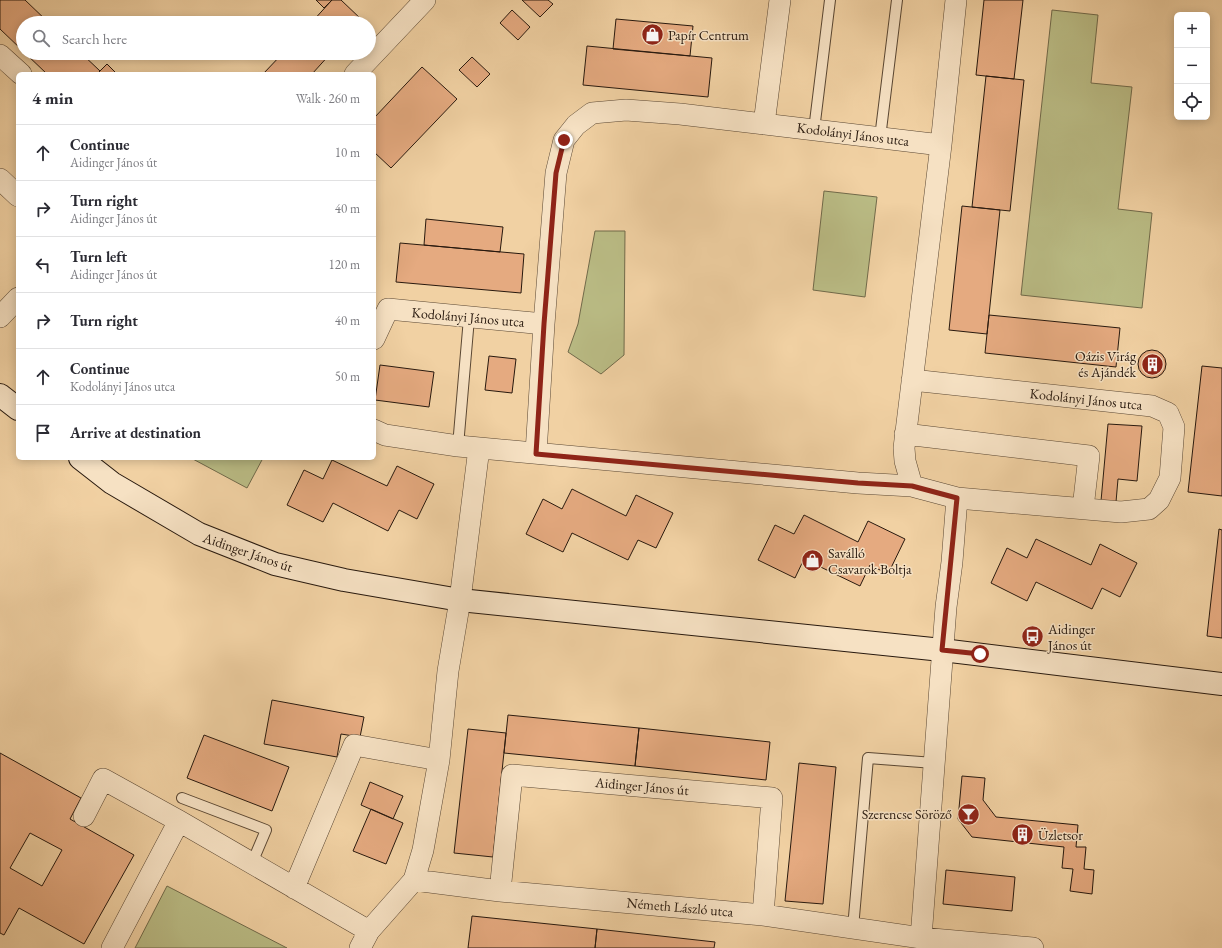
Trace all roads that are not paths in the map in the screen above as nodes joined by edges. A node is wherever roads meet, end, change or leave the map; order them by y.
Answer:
1 (780, 0) edge
2 (830, 0) edge
3 (897, 0) edge
4 (956, 0) edge
5 (420, 2) edge
6 (376, 51) edge
7 (0, 55) edge
8 (368, 60) edge
9 (19, 72) edge
10 (357, 72) edge
11 (764, 124) junction
12 (814, 130) junction
13 (880, 138) junction
14 (941, 145) junction
15 (0, 179) edge
16 (16, 194) edge
17 (16, 300) edge
18 (0, 317) edge
19 (469, 318) junction
20 (544, 324) junction
21 (376, 335) edge
22 (912, 380) junction
23 (0, 395) edge
24 (16, 407) edge
25 (376, 431) edge
26 (905, 434) junction
27 (458, 446) junction
28 (479, 448) junction
29 (536, 454) junction
30 (83, 460) edge
31 (912, 486) junction
32 (957, 498) junction
33 (1082, 508) junction
34 (460, 600) junction
35 (942, 650) junction
36 (1222, 684) edge
37 (438, 760) junction
38 (934, 763) junction
39 (182, 798) dead end
40 (84, 816) dead end
41 (178, 821) junction
42 (252, 863) junction
43 (414, 880) junction
44 (294, 888) junction
45 (500, 891) junction
46 (762, 915) junction
47 (853, 928) junction
48 (921, 938) junction
49 (365, 940) edge
50 (112, 948) edge
51 (1033, 948) edge

1 - 11 street
2 - 12 lane
3 - 13 lane
4 - 14 street
5 - 6 street
7 - 9 street
8 - 10 street
11 - 12 street, Kodolányi János utca
11 - 20 street, Kodolányi János utca
12 - 13 street, Kodolányi János utca
13 - 14 street, Kodolányi János utca
14 - 22 street
15 - 16 street
17 - 18 street
19 - 20 street, Kodolányi János utca
19 - 21 street, Kodolányi János utca
19 - 27 lane
20 - 29 street
22 - 26 street
22 - 33 street, Kodolányi János utca
23 - 24 street
25 - 27 street
26 - 31 street
26 - 33 street
27 - 28 street
28 - 29 street
28 - 34 street
29 - 31 street
30 - 34 street, Aidinger János út
31 - 32 street
32 - 33 street
32 - 35 street
34 - 35 street, Aidinger János út
34 - 37 street
35 - 36 street, Aidinger János út
35 - 38 street
37 - 43 street
37 - 44 street
38 - 47 lane
38 - 48 street
39 - 42 lane
40 - 41 street
41 - 42 street
41 - 50 street
42 - 44 street
43 - 45 street, Németh László utca
43 - 49 street
44 - 49 street
45 - 46 street, Németh László utca
45 - 46 street, Aidinger János út
46 - 47 street, Németh László utca
47 - 48 street, Németh László utca
48 - 51 street, Németh László utca

